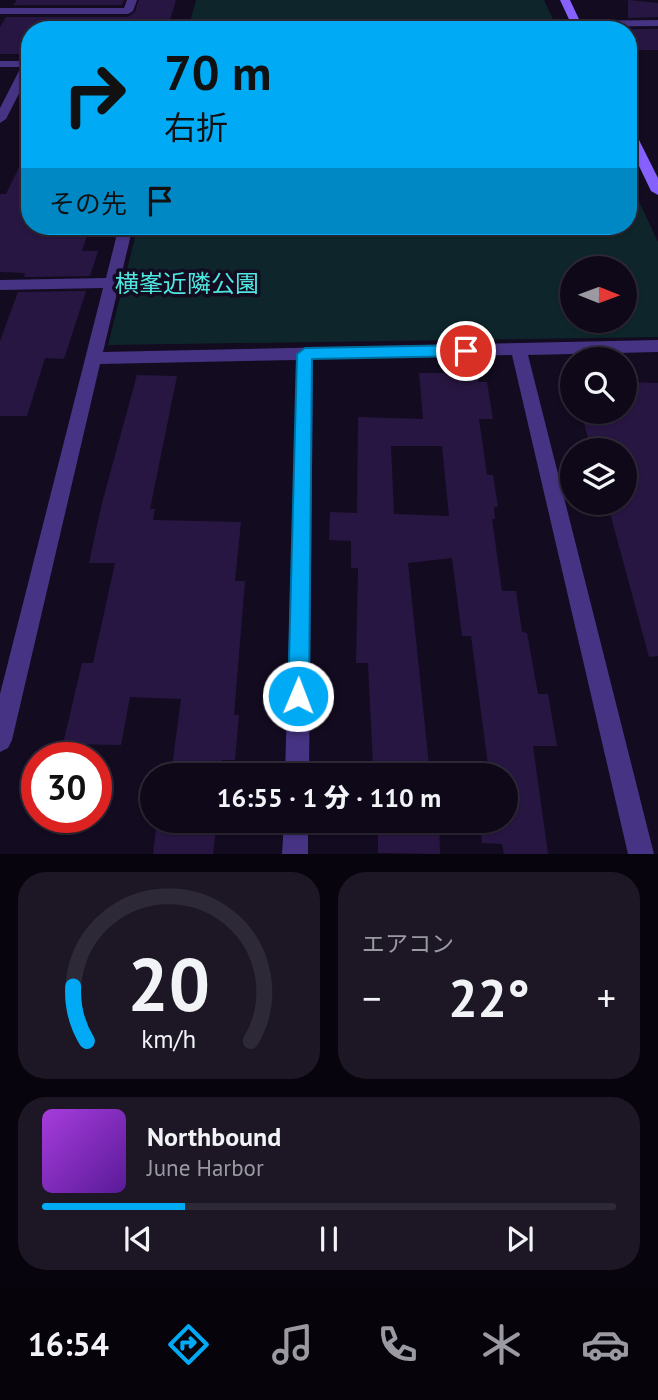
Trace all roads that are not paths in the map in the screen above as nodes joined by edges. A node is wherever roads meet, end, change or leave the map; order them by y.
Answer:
1 (132, 0) edge
2 (565, 0) edge
3 (0, 11) edge
4 (575, 21) edge
5 (658, 23) edge
6 (637, 24) edge
7 (21, 64) edge
8 (0, 65) edge
9 (21, 78) edge
10 (0, 119) edge
11 (637, 148) edge
12 (658, 191) edge
13 (124, 235) edge
14 (111, 284) junction
15 (0, 285) edge
16 (658, 346) edge
17 (519, 349) junction
18 (305, 354) junction
19 (92, 358) junction
20 (0, 740) edge
21 (297, 763) edge
22 (296, 833) edge
23 (295, 854) edge
24 (641, 854) edge

1 - 3 street
2 - 4 street
5 - 6 street
7 - 8 street
9 - 10 street
11 - 12 street
13 - 14 street
14 - 15 street
14 - 19 street
16 - 17 street
17 - 18 street
17 - 24 street
18 - 19 street
18 - 21 street
19 - 20 street
22 - 23 street

